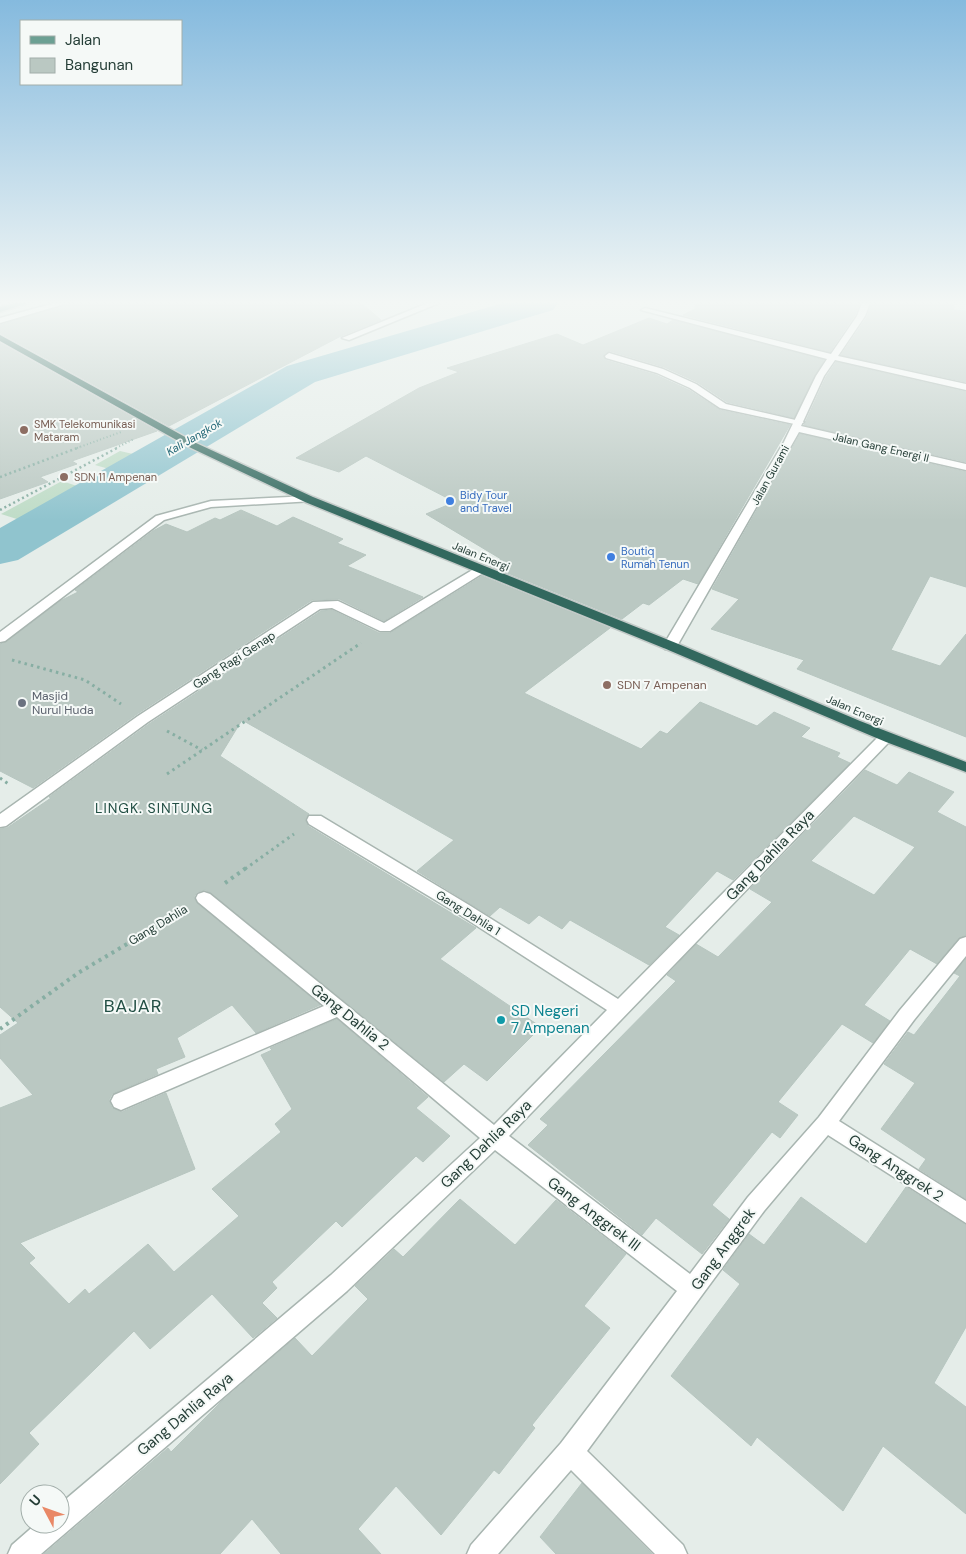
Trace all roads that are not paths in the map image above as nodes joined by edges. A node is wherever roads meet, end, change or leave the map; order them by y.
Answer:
1 (67, 376) edge
2 (670, 376) edge
3 (820, 376) edge
4 (914, 376) edge
5 (966, 387) edge
6 (797, 425) junction
7 (966, 467) edge
8 (309, 499) junction
9 (479, 570) junction
10 (0, 638) edge
11 (670, 646) junction
12 (885, 738) junction
13 (966, 767) edge
14 (315, 820) road end
15 (0, 822) edge
16 (204, 898) road end
17 (963, 954) edge
18 (339, 1008) junction
19 (620, 1009) junction
20 (121, 1101) dead end
21 (826, 1123) junction
22 (494, 1138) junction
23 (966, 1213) edge
24 (693, 1290) junction
25 (570, 1452) junction
26 (70, 1512) edge
27 (44, 1534) edge
28 (21, 1554) edge
29 (480, 1554) edge
30 (674, 1554) edge

1 - 8 highway, Jalan Energi
2 - 6 street, Jalan Gang Energi II
3 - 6 street, Jalan Gurami
4 - 5 street
6 - 7 street, Jalan Gang Energi II
6 - 11 street, Jalan Gurami
8 - 9 highway, Jalan Energi
8 - 10 street
9 - 11 highway, Jalan Energi
9 - 15 street, Gang Ragi Genap
11 - 12 highway, Jalan Energi
12 - 13 highway, Jalan Energi
12 - 19 street, Gang Dahlia Raya
14 - 19 street, Gang Dahlia 1
16 - 18 street, Gang Dahlia 2
17 - 21 street, Gang Anggrek
18 - 20 street
18 - 22 street, Gang Dahlia 2
19 - 22 street, Gang Dahlia Raya
21 - 23 street, Gang Anggrek 2
21 - 24 street, Gang Anggrek
22 - 24 street, Gang Anggrek III
22 - 26 street, Gang Dahlia Raya
24 - 25 street, Gang Anggrek
25 - 29 street, Gang Anggrek
25 - 30 street
27 - 28 street

